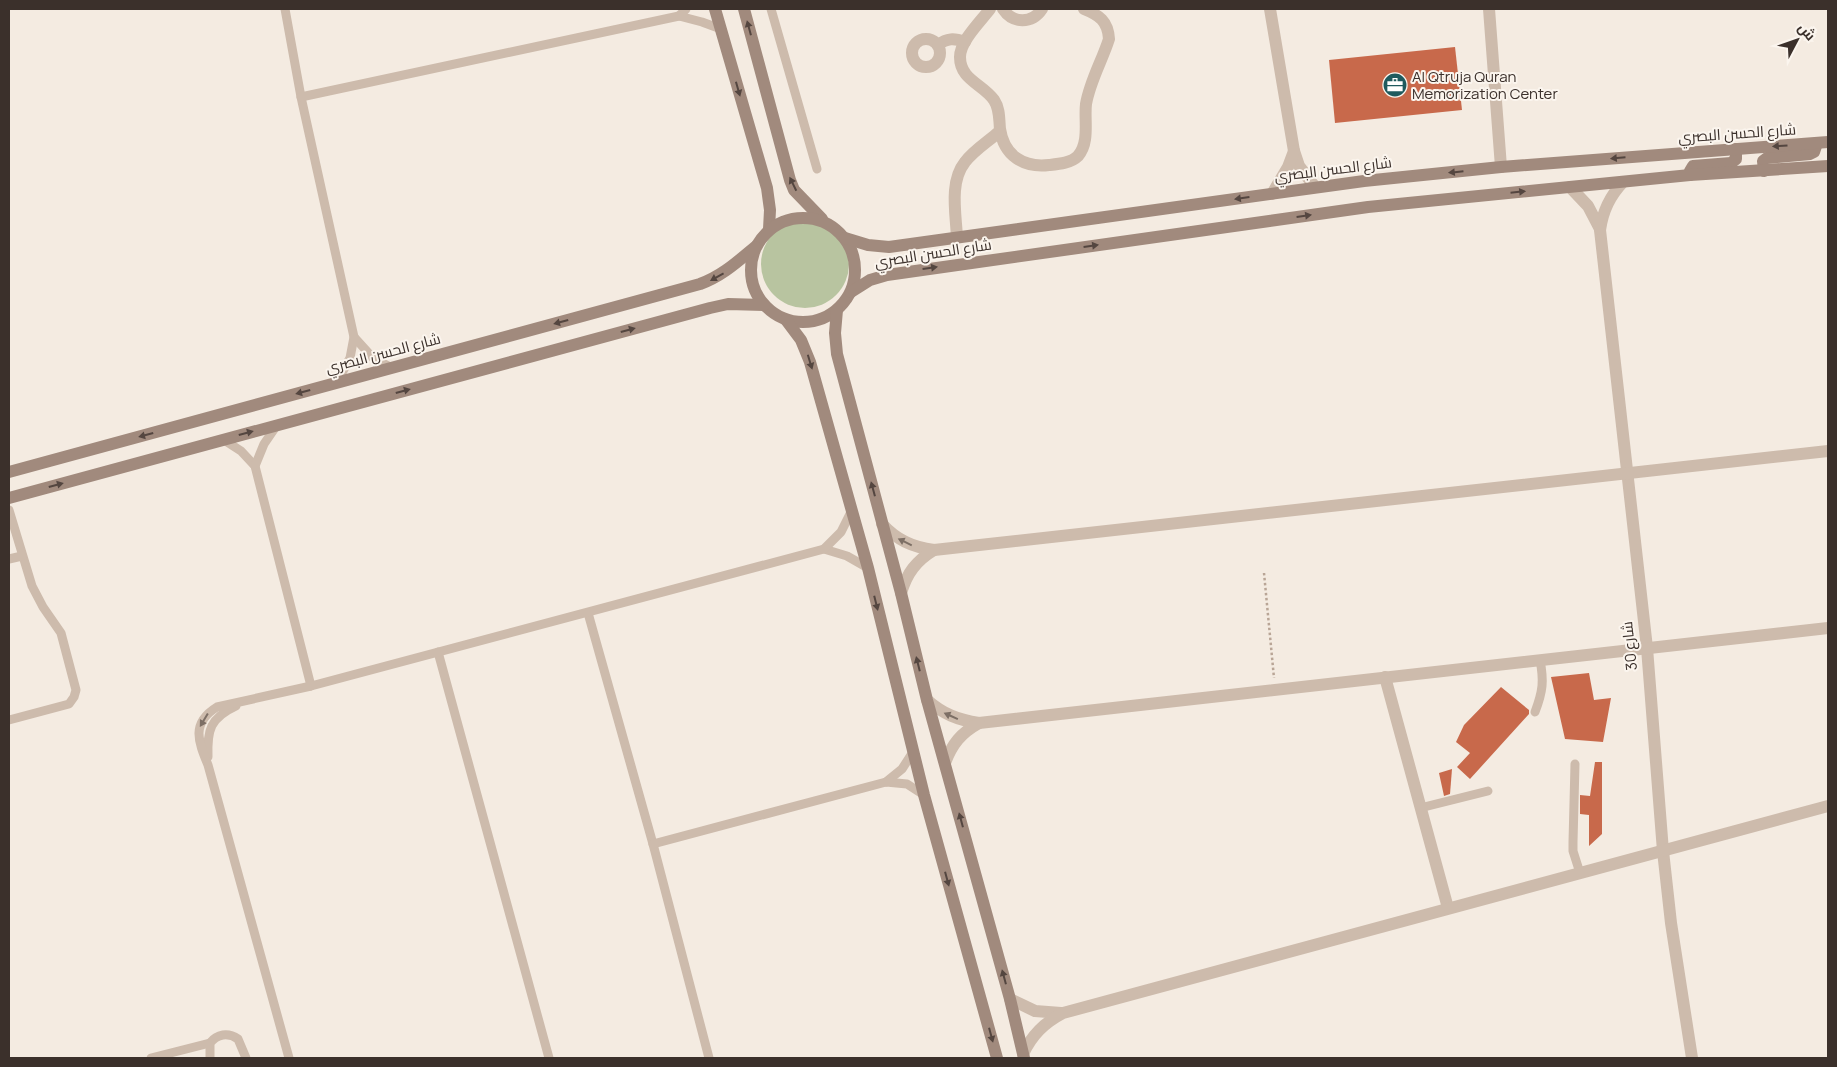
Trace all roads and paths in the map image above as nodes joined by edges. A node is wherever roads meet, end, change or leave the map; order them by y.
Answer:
1 (285, 9) edge
2 (686, 9) edge
3 (715, 9) edge
4 (744, 9) edge
5 (771, 9) edge
6 (990, 9) edge
7 (1003, 9) edge
8 (1042, 9) edge
9 (1084, 9) edge
10 (1270, 9) edge
11 (1489, 9) edge
12 (679, 16) junction
13 (721, 29) junction
14 (964, 42) junction
15 (938, 45) dead end
16 (301, 97) junction
17 (1000, 131) junction
18 (1823, 143) edge
19 (1736, 149) junction
20 (1294, 151) junction
21 (1828, 166) edge
22 (1502, 167) junction
23 (818, 169) dead end
24 (1764, 171) junction
25 (1690, 175) junction
26 (1623, 182) junction
27 (1315, 187) junction
28 (1570, 187) junction
29 (1272, 194) junction
30 (824, 221) junction
31 (769, 229) junction
32 (1600, 230) junction
33 (845, 238) junction
34 (957, 238) junction
35 (755, 247) junction
36 (851, 292) junction
37 (764, 305) junction
38 (837, 310) junction
39 (786, 320) junction
40 (354, 337) junction
41 (392, 368) junction
42 (337, 382) junction
43 (278, 425) junction
44 (224, 440) junction
45 (1828, 451) edge
46 (255, 466) junction
47 (9, 472) edge
48 (1626, 474) junction
49 (9, 498) edge
50 (9, 510) edge
51 (852, 510) junction
52 (882, 524) junction
53 (824, 549) junction
54 (934, 550) junction
55 (22, 556) junction
56 (9, 559) edge
57 (868, 568) junction
58 (1264, 574) dead end
59 (901, 593) junction
60 (588, 613) junction
61 (1828, 628) edge
62 (1647, 648) junction
63 (438, 652) junction
64 (1540, 660) junction
65 (1385, 677) junction
66 (311, 686) junction
67 (1276, 689) junction
68 (927, 700) junction
69 (1535, 712) dead end
70 (9, 720) edge
71 (979, 723) junction
72 (913, 752) junction
73 (946, 764) junction
74 (1575, 764) dead end
75 (886, 782) junction
76 (1488, 791) dead end
77 (924, 795) junction
78 (1828, 806) edge
79 (1420, 808) junction
80 (653, 844) junction
81 (1663, 851) junction
82 (1580, 873) junction
83 (1448, 908) junction
84 (1010, 999) junction
85 (1063, 1013) junction
86 (210, 1043) junction
87 (1023, 1056) edge
88 (151, 1058) edge
89 (210, 1058) edge
90 (246, 1058) edge
91 (289, 1058) edge
92 (549, 1058) edge
93 (709, 1058) edge
94 (997, 1058) edge
95 (1692, 1058) edge

1 - 16 lane
2 - 12 lane
3 - 13 street
30 -> 4 street
5 - 23 lane
6 - 14 street
7 - 8 street
9 - 17 street
10 - 20 street
11 - 22 street
12 - 13 lane
12 - 16 lane
13 -> 31 street
14 - 15 street
14 - 17 street
16 - 40 lane
17 - 34 street
18 -> 19 street, شارع الحسن البصري
18 - 24 street
19 -> 22 street, شارع الحسن البصري
19 - 25 street
20 - 27 street
20 - 29 street
21 - 24 street, شارع الحسن البصري
22 -> 27 street, شارع الحسن البصري
24 - 25 street, شارع الحسن البصري
25 - 26 street, شارع الحسن البصري
26 - 28 street, شارع الحسن البصري
26 - 32 street, شارع 30
27 - 29 street, شارع الحسن البصري
28 - 32 street, شارع 30
36 -> 28 street, شارع الحسن البصري
29 -> 34 street, شارع الحسن البصري
30 - 31 street
30 - 33 street
31 - 35 street
32 - 48 street, شارع 30
33 - 34 street, شارع الحسن البصري
33 - 36 street
35 - 37 street
35 -> 41 street, شارع الحسن البصري
36 - 38 street
37 - 39 street
43 -> 37 street
38 - 39 street
52 -> 38 street
39 -> 51 street
40 - 41 lane
40 - 42 lane
41 - 42 street, شارع الحسن البصري
42 -> 47 street, شارع الحسن البصري
44 -> 43 street
43 - 46 lane
44 - 46 lane
49 -> 44 street
45 - 48 street
46 - 66 lane
48 - 54 street
48 - 62 street, شارع 30
50 - 55 lane
51 - 53 lane
51 - 57 street
54 -> 52 street
52 - 59 street
53 - 57 lane
53 - 60 lane
54 - 59 street
55 - 56 lane
55 - 70 lane
57 -> 72 street
58 - 67 path
68 -> 59 street
60 - 63 lane
60 - 80 lane
61 - 62 street
62 - 64 street
62 - 81 street, شارع 30
63 - 66 lane
63 - 92 lane
64 - 65 street
64 - 69 lane
65 - 67 street
65 - 79 street
66 - 91 lane
67 - 71 street
71 -> 68 street
68 - 73 street
71 - 73 street
72 - 75 lane
72 - 77 street
84 -> 73 street
74 - 82 lane
75 - 77 lane
75 - 80 lane
76 - 79 lane
77 -> 94 street
78 - 81 street
79 - 83 street
80 - 93 lane
81 - 82 street
81 - 95 street, شارع 30
82 - 83 street
83 - 85 street
84 - 85 street
84 - 87 street
85 - 87 street
86 - 88 lane
86 - 89 lane
86 - 90 lane

